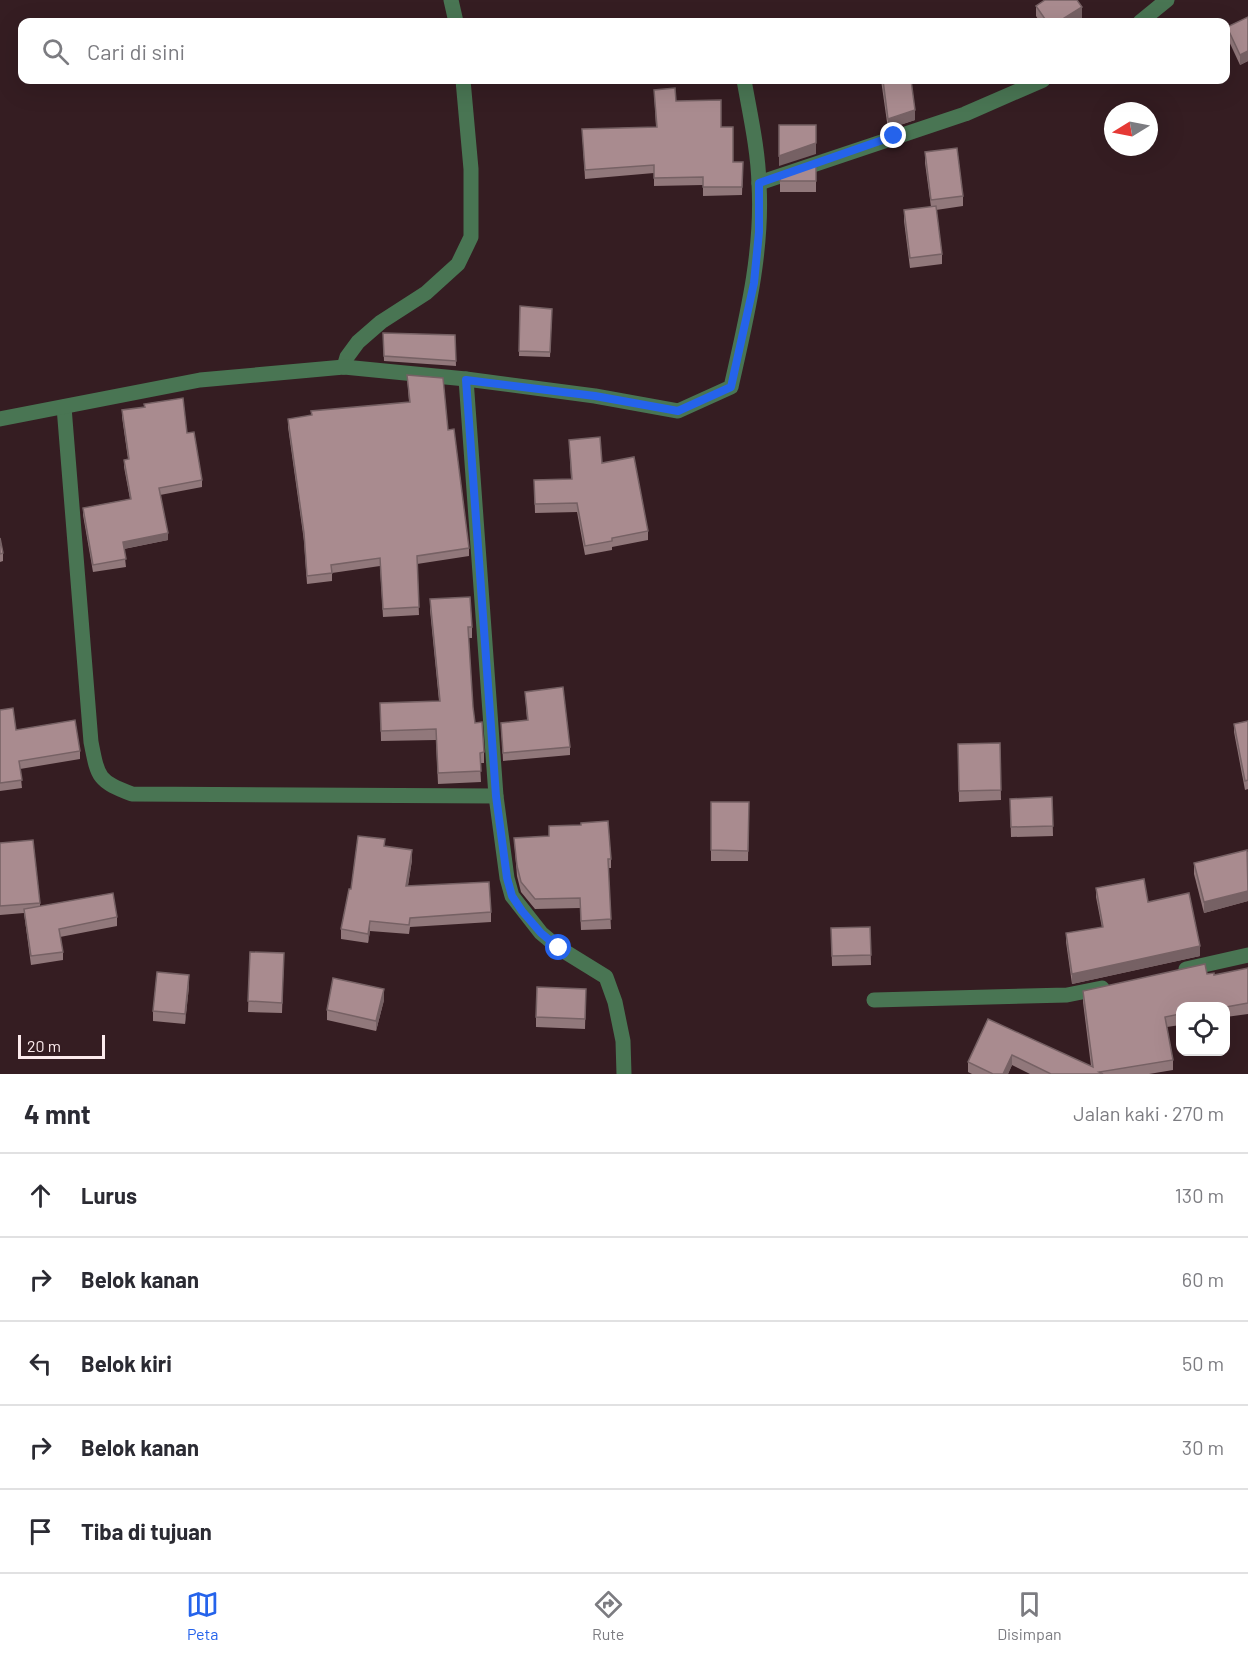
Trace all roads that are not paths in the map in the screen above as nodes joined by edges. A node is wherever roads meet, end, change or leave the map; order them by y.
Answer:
1 (451, 0) edge
2 (1167, 0) edge
3 (455, 18) edge
4 (1145, 18) edge
5 (463, 84) edge
6 (745, 84) edge
7 (1034, 84) edge
8 (759, 183) junction
9 (344, 367) junction
10 (466, 380) junction
11 (64, 406) junction
12 (0, 419) edge
13 (496, 796) junction
14 (1248, 955) edge
15 (1169, 973) edge
16 (1112, 985) edge
17 (873, 1000) dead end
18 (624, 1074) edge

1 - 3 street
2 - 4 street
5 - 9 street
6 - 8 street
7 - 8 street
8 - 10 street
9 - 10 street
9 - 11 street
10 - 13 street
11 - 12 street
11 - 13 street
13 - 18 street
14 - 15 street
16 - 17 street

